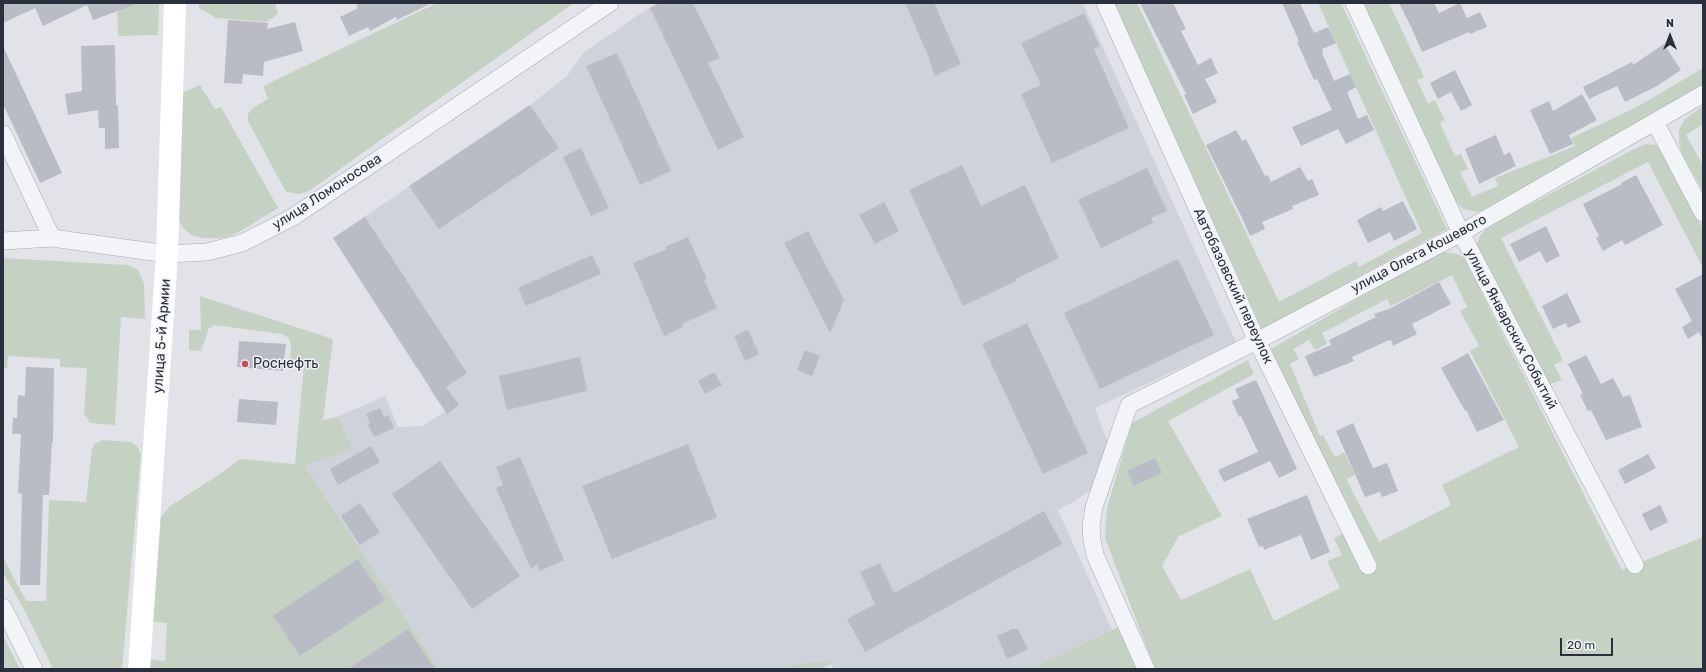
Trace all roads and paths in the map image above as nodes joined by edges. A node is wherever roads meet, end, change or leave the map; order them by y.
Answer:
1 (175, 3) edge
2 (609, 3) edge
3 (1105, 3) edge
4 (1354, 3) edge
5 (1703, 94) edge
6 (1655, 122) junction
7 (3, 134) edge
8 (1703, 213) edge
9 (1461, 233) junction
10 (52, 238) junction
11 (3, 241) edge
12 (167, 254) junction
13 (1257, 341) junction
14 (1635, 565) dead end
15 (1368, 566) dead end
16 (3, 607) edge
17 (34, 669) edge
18 (139, 669) edge
19 (1146, 669) edge

1 - 12 street, улица 5-й Армии
2 - 12 street, улица Ломоносова
3 - 13 street, Автобазовский переулок
4 - 9 street, улица Январских Событий
5 - 6 street, улица Олега Кошевого
6 - 8 street
6 - 9 street, улица Олега Кошевого
7 - 10 street
9 - 13 street, улица Олега Кошевого
9 - 14 street, улица Январских Событий
10 - 11 street, улица Ломоносова
10 - 12 street, улица Ломоносова
12 - 18 street, улица 5-й Армии
13 - 15 street, Автобазовский переулок
13 - 19 street, улица Олега Кошевого
16 - 17 street

